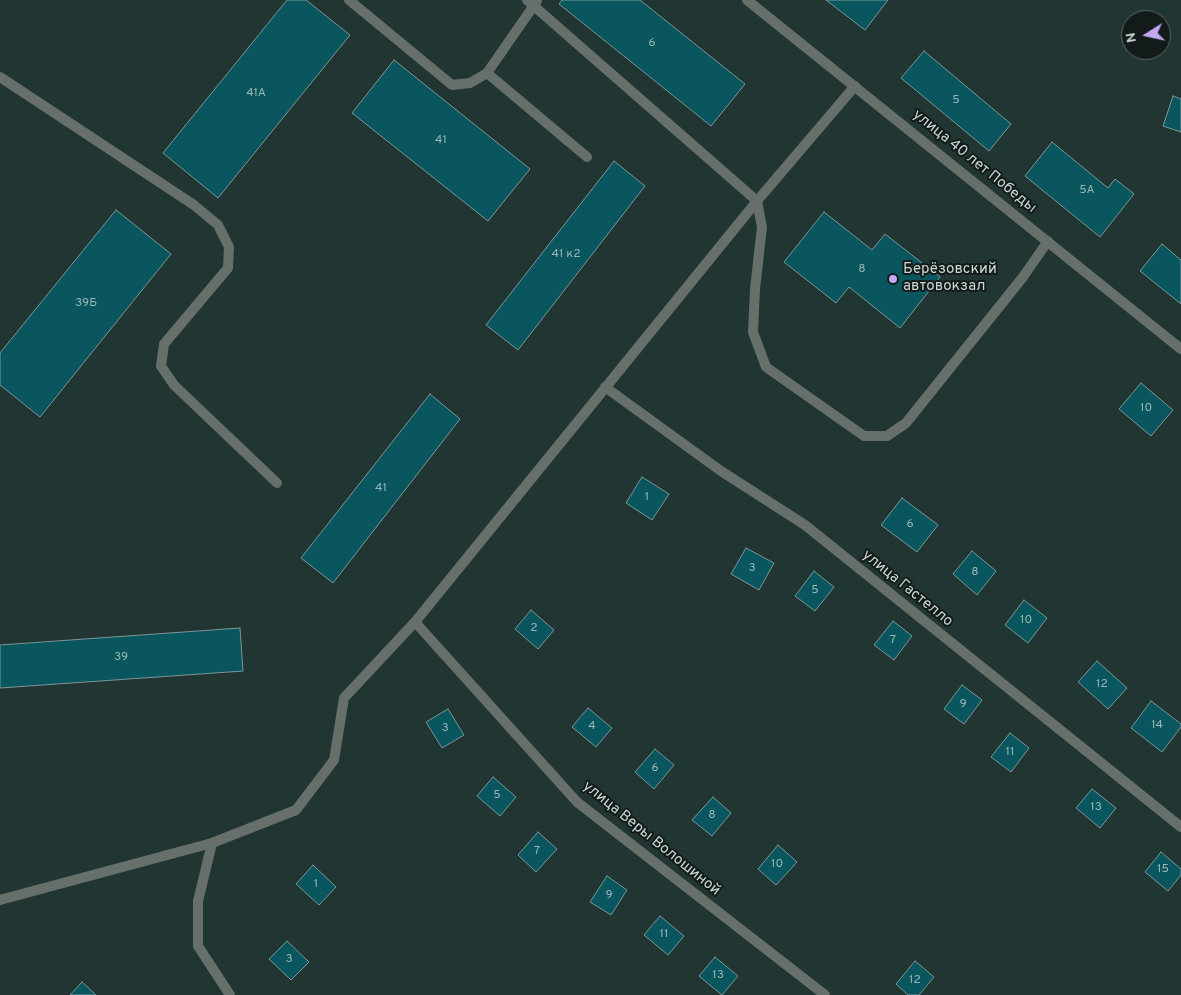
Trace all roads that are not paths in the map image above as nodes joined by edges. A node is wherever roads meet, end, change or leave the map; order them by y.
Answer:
1 (350, 0) edge
2 (747, 0) edge
3 (533, 2) edge
4 (487, 73) junction
5 (0, 77) edge
6 (855, 86) junction
7 (587, 158) dead end
8 (757, 201) junction
9 (1048, 241) junction
10 (1181, 349) edge
11 (605, 387) junction
12 (278, 483) dead end
13 (415, 622) junction
14 (1181, 827) edge
15 (212, 843) junction
16 (0, 900) edge
17 (230, 995) edge
18 (825, 995) edge

1 - 4 street
2 - 6 street, улица 40 лет Победы
3 - 4 street
3 - 8 street
4 - 7 street
5 - 12 street
6 - 8 street
6 - 9 street, улица 40 лет Победы
8 - 9 street
8 - 11 street
9 - 10 street, улица 40 лет Победы
11 - 13 street
11 - 14 street, улица Гастелло
13 - 15 street
13 - 18 street, улица Веры Волошиной
15 - 16 street
15 - 17 street

